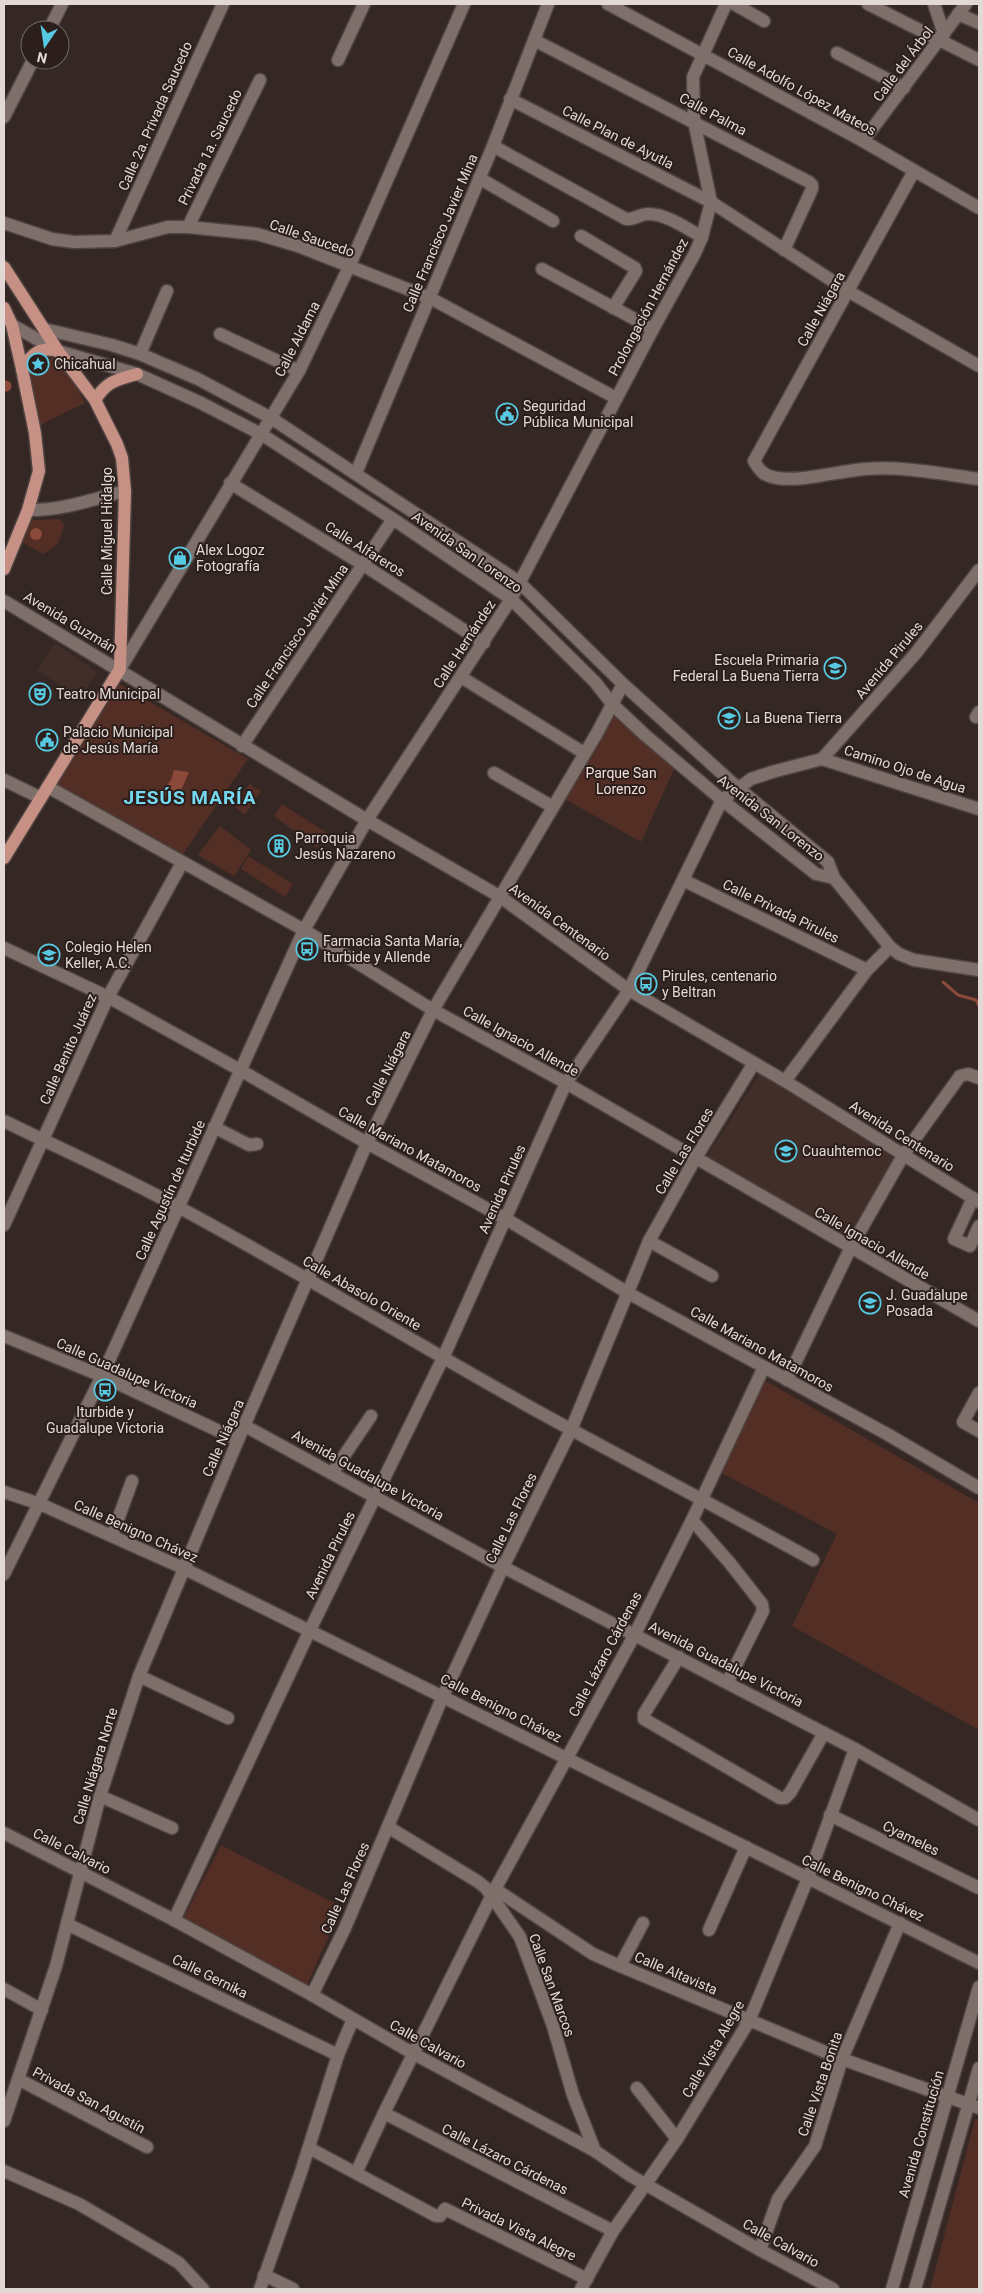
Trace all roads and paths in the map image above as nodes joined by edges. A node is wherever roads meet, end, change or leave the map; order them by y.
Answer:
1 (62, 4) edge
2 (223, 4) edge
3 (364, 4) edge
4 (464, 4) edge
5 (548, 4) edge
6 (608, 4) edge
7 (726, 4) edge
8 (734, 4) edge
9 (868, 4) edge
10 (934, 4) edge
11 (962, 9) edge
12 (54, 20) edge
13 (764, 21) dead end
14 (979, 23) edge
15 (941, 38) junction
16 (534, 40) junction
17 (703, 53) junction
18 (837, 53) dead end
19 (338, 60) dead end
20 (979, 60) edge
21 (28, 70) edge
22 (260, 80) dead end
23 (904, 88) junction
24 (510, 99) junction
25 (4, 117) edge
26 (694, 121) junction
27 (863, 142) junction
28 (493, 146) junction
29 (914, 171) junction
30 (479, 178) junction
31 (711, 202) junction
32 (979, 208) edge
33 (553, 221) dead end
34 (4, 223) edge
35 (188, 227) junction
36 (581, 236) dead end
37 (702, 237) junction
38 (115, 241) junction
39 (784, 250) junction
40 (4, 267) edge
41 (350, 267) junction
42 (542, 269) dead end
43 (167, 291) dead end
44 (848, 291) junction
45 (430, 298) junction
46 (28, 305) junction
47 (613, 308) junction
48 (4, 309) edge
49 (12, 325) junction
50 (44, 328) junction
51 (652, 329) junction
52 (220, 334) dead end
53 (58, 351) junction
54 (140, 354) junction
55 (979, 366) edge
56 (22, 369) junction
57 (299, 371) junction
58 (138, 374) junction
59 (616, 398) junction
60 (95, 400) junction
61 (271, 418) junction
62 (261, 434) junction
63 (356, 473) junction
64 (979, 479) edge
65 (230, 483) junction
66 (125, 491) junction
67 (28, 510) junction
68 (393, 519) junction
69 (362, 564) junction
70 (4, 569) edge
71 (979, 570) edge
72 (519, 582) junction
73 (511, 599) junction
74 (4, 601) edge
75 (484, 642) junction
76 (120, 669) junction
77 (462, 677) junction
78 (623, 684) junction
79 (613, 705) junction
80 (242, 746) junction
81 (584, 753) junction
82 (822, 759) junction
83 (494, 773) dead end
84 (4, 780) edge
85 (48, 787) junction
86 (738, 788) junction
87 (41, 798) junction
88 (722, 800) junction
89 (553, 806) junction
90 (979, 809) edge
91 (367, 820) junction
92 (4, 858) edge
93 (182, 863) junction
94 (834, 878) junction
95 (683, 880) junction
96 (499, 896) junction
97 (304, 930) junction
98 (890, 947) junction
99 (4, 948) edge
100 (867, 970) junction
101 (979, 970) edge
102 (629, 990) junction
103 (108, 997) junction
104 (433, 1010) junction
105 (754, 1063) junction
106 (240, 1070) junction
107 (979, 1078) edge
108 (785, 1081) junction
109 (566, 1083) junction
110 (4, 1121) edge
111 (214, 1127) junction
112 (44, 1140) junction
113 (367, 1143) junction
114 (256, 1144) dead end
115 (904, 1154) junction
116 (695, 1159) junction
117 (976, 1200) edge
118 (9, 1201) edge
119 (179, 1207) junction
120 (506, 1219) junction
121 (4, 1225) edge
122 (979, 1226) edge
123 (649, 1241) junction
124 (851, 1247) junction
125 (712, 1276) dead end
126 (309, 1279) junction
127 (628, 1293) junction
128 (979, 1321) edge
129 (4, 1336) edge
130 (443, 1358) junction
131 (764, 1367) junction
132 (102, 1376) junction
133 (787, 1380) junction
134 (979, 1393) edge
135 (371, 1416) dead end
136 (245, 1426) junction
137 (571, 1430) junction
138 (979, 1431) edge
139 (238, 1440) junction
140 (332, 1472) junction
141 (132, 1480) dead end
142 (979, 1488) edge
143 (4, 1492) edge
144 (376, 1495) junction
145 (701, 1497) junction
146 (40, 1504) junction
147 (692, 1520) junction
148 (112, 1536) junction
149 (813, 1560) dead end
150 (504, 1567) junction
151 (184, 1568) junction
152 (4, 1574) edge
153 (310, 1630) junction
154 (635, 1634) junction
155 (680, 1657) junction
156 (139, 1676) junction
157 (728, 1682) junction
158 (443, 1696) junction
159 (228, 1718) dead end
160 (824, 1732) junction
161 (856, 1749) junction
162 (566, 1758) junction
163 (100, 1796) junction
164 (830, 1815) junction
165 (979, 1820) edge
166 (388, 1827) junction
167 (172, 1828) dead end
168 (4, 1833) edge
169 (746, 1847) junction
170 (80, 1872) junction
171 (808, 1878) junction
172 (979, 1888) edge
173 (494, 1894) junction
174 (174, 1920) junction
175 (900, 1922) junction
176 (643, 1924) dead end
177 (69, 1925) junction
178 (708, 1930) dead end
179 (979, 1963) edge
180 (620, 1966) junction
181 (979, 1987) edge
182 (4, 1989) edge
183 (312, 1995) junction
184 (42, 2010) junction
185 (353, 2019) junction
186 (749, 2021) junction
187 (414, 2054) junction
188 (338, 2055) junction
189 (842, 2059) junction
190 (979, 2068) edge
191 (18, 2079) junction
192 (637, 2088) dead end
193 (948, 2097) junction
194 (974, 2105) edge
195 (384, 2113) junction
196 (4, 2121) edge
197 (677, 2139) junction
198 (147, 2147) dead end
199 (309, 2148) junction
200 (594, 2151) junction
201 (4, 2171) edge
202 (356, 2173) junction
203 (645, 2183) junction
204 (612, 2232) junction
205 (760, 2250) junction
206 (264, 2274) junction
207 (584, 2284) edge
208 (203, 2289) edge
209 (260, 2289) edge
210 (293, 2289) edge
211 (834, 2289) edge
212 (892, 2289) edge
213 (915, 2289) edge

1 - 12 street
2 - 38 street, Calle 2a. Privada Saucedo
3 - 19 street
4 - 41 street, Calle Aldama
5 - 16 street, Calle Francisco Javier Mina
6 - 17 street, Calle Adolfo López Mateos
7 - 17 street
8 - 13 street
9 - 15 street
10 - 15 street
11 - 14 street
11 - 15 street, Calle del Árbol
15 - 20 street
15 - 23 street, Calle del Árbol
16 - 24 street, Calle Francisco Javier Mina
16 - 26 street, Calle Palma
17 - 26 street
17 - 27 street, Calle Adolfo López Mateos
18 - 23 street
21 - 25 street
22 - 35 street, Privada 1a. Saucedo
23 - 27 street, Calle del Árbol
24 - 28 street, Calle Francisco Javier Mina
24 - 31 street, Calle Plan de Ayutla
26 - 31 street
26 - 39 street, Calle Palma
27 - 29 street, Calle Adolfo López Mateos
28 - 30 street, Calle Francisco Javier Mina
28 - 37 street
29 - 32 street, Calle Adolfo López Mateos
29 - 44 street, Calle Niágara
30 - 33 street
30 - 45 street, Calle Francisco Javier Mina
31 - 37 street, Prolongación Hernández
31 - 39 street, Calle Plan de Ayutla
34 - 38 street, Calle Saucedo
35 - 38 street, Calle Saucedo
35 - 41 street, Calle Saucedo
36 - 47 street
37 - 51 street, Prolongación Hernández
39 - 44 street, Calle Plan de Ayutla
40 - 46 main road, Calle Miguel Hidalgo
41 - 45 street, Calle Saucedo
41 - 57 street, Calle Aldama
42 - 47 street
43 - 54 street
44 - 55 street, Calle Plan de Ayutla
44 - 64 street, Calle Niágara
45 - 59 street, Calle Saucedo
45 - 63 street, Calle Francisco Javier Mina
46 - 48 main road
46 - 50 main road, Calle Miguel Hidalgo
47 - 51 street
48 - 49 main road
49 - 53 street, Avenida San Lorenzo
49 - 56 main road
50 - 53 main road, Calle Miguel Hidalgo
50 - 54 street, Avenida San Lorenzo
51 - 59 street, Prolongación Hernández
52 - 57 street
53 - 56 main road
53 - 58 street, Avenida San Lorenzo
53 - 60 main road, Calle Miguel Hidalgo
54 - 61 street, Avenida San Lorenzo
56 - 67 main road
57 - 61 street, Calle Aldama
58 - 60 main road
58 - 62 street, Avenida San Lorenzo
59 - 72 street, Calle Hernández
60 - 66 main road, Calle Miguel Hidalgo
61 - 62 street, Calle Aldama
61 - 63 street, Avenida San Lorenzo
62 - 65 street, Calle Aldama
62 - 68 street, Avenida San Lorenzo
63 - 72 street, Avenida San Lorenzo
65 - 69 street, Calle Alfareros
65 - 76 street, Calle Aldama
66 - 67 street
66 - 76 main road, Calle Miguel Hidalgo
67 - 70 main road
68 - 69 street, Calle Francisco Javier Mina
68 - 73 street, Avenida San Lorenzo
69 - 75 street, Calle Alfareros
69 - 80 street, Calle Francisco Javier Mina
71 - 82 street, Avenida Pirules
72 - 73 street, Calle Hernández
72 - 78 street, Avenida San Lorenzo
73 - 75 street, Calle Hernández
73 - 79 street, Avenida San Lorenzo
74 - 76 street, Avenida Guzmán
75 - 77 street, Calle Hernández
76 - 80 street, Avenida Centenario
76 - 85 main road
77 - 81 street
77 - 91 street, Calle Hernández
78 - 79 street, Calle Niágara
78 - 86 street, Avenida San Lorenzo
79 - 81 street, Calle Niágara
79 - 88 street, Avenida San Lorenzo
80 - 91 street, Avenida Centenario
81 - 89 street, Calle Niágara
82 - 86 street, Avenida Pirules
82 - 90 street, Camino Ojo de Agua
83 - 89 street
84 - 87 street
85 - 87 main road
85 - 93 street, Calle Ignacio Allende
86 - 88 street, Avenida Pirules
86 - 94 street, Avenida San Lorenzo
87 - 92 main road
88 - 94 street, Avenida San Lorenzo
88 - 95 street, Avenida Pirules
89 - 96 street, Calle Niágara
91 - 96 street, Avenida Centenario
91 - 97 street, Calle Agustín de Iturbide
93 - 97 street, Calle Ignacio Allende
93 - 103 street, Calle Benito Juárez
94 - 98 street
95 - 100 street, Calle Privada Pirules
95 - 102 street, Avenida Pirules
96 - 102 street, Avenida Centenario
96 - 104 street, Calle Niágara
97 - 104 street, Calle Ignacio Allende
97 - 106 street, Calle Agustín de Iturbide
98 - 100 street
98 - 101 street
99 - 103 street, Calle Mariano Matamoros
100 - 108 street
102 - 105 street, Avenida Centenario
102 - 109 street, Avenida Pirules
103 - 106 street, Calle Mariano Matamoros
103 - 112 street, Calle Benito Juárez
104 - 109 street, Calle Ignacio Allende
104 - 113 street, Calle Niágara
105 - 108 street, Avenida Centenario
105 - 116 street, Calle Las Flores
106 - 111 street, Calle Agustín de Iturbide
106 - 113 street, Calle Mariano Matamoros
107 - 115 street
108 - 115 street, Avenida Centenario
109 - 116 street, Calle Ignacio Allende
109 - 120 street, Avenida Pirules
110 - 112 street, Calle Abasolo Oriente
111 - 114 street
111 - 119 street, Calle Agustín de Iturbide
112 - 118 street, Calle Benito Juárez
112 - 119 street, Calle Abasolo Oriente
113 - 120 street, Calle Mariano Matamoros
113 - 126 street, Calle Niágara
115 - 117 street, Avenida Centenario
115 - 124 street
116 - 123 street, Calle Las Flores
116 - 124 street, Calle Ignacio Allende
117 - 122 street
118 - 121 street, Calle Benito Juárez
119 - 126 street, Calle Abasolo Oriente
119 - 132 street, Calle Agustín de Iturbide
120 - 127 street, Calle Mariano Matamoros
120 - 130 street, Avenida Pirules
123 - 125 street
123 - 127 street, Calle Las Flores
124 - 128 street, Calle Ignacio Allende
124 - 133 street
126 - 130 street, Calle Abasolo Oriente
126 - 136 street, Calle Niágara
127 - 131 street, Calle Mariano Matamoros
127 - 137 street, Calle Las Flores
129 - 132 street, Calle Guadalupe Victoria
130 - 137 street, Calle Abasolo Oriente
130 - 144 street, Avenida Pirules
131 - 133 street, Calle Mariano Matamoros
131 - 145 street, Calle Lázaro Cárdenas
132 - 139 street, Calle Guadalupe Victoria
132 - 146 street, Calle Agustín de Iturbide
133 - 142 street, Calle Mariano Matamoros
134 - 138 street
135 - 140 street
136 - 139 street, Calle Niágara
136 - 140 street, Avenida Guadalupe Victoria
137 - 145 street, Calle Abasolo Oriente
137 - 150 street, Calle Las Flores
139 - 151 street, Calle Niágara
140 - 144 street, Avenida Guadalupe Victoria
141 - 148 street
143 - 146 street, Calle Benigno Chávez
144 - 150 street, Avenida Guadalupe Victoria
144 - 153 street, Avenida Pirules
145 - 147 street, Calle Lázaro Cárdenas
145 - 149 street, Calle Abasolo Oriente
146 - 148 street, Calle Benigno Chávez
146 - 152 street, Calle Agustín de Iturbide
147 - 154 street, Calle Lázaro Cárdenas
147 - 157 street
148 - 151 street, Calle Benigno Chávez
150 - 154 street, Avenida Guadalupe Victoria
150 - 158 street, Calle Las Flores
151 - 153 street, Calle Benigno Chávez
151 - 156 street, Calle Niágara Norte
153 - 158 street, Calle Benigno Chávez
153 - 174 street, Avenida Pirules
154 - 155 street, Avenida Guadalupe Victoria
154 - 162 street, Calle Lázaro Cárdenas
155 - 157 street, Avenida Guadalupe Victoria
155 - 160 street
156 - 159 street
156 - 163 street, Calle Niágara Norte
157 - 160 street, Avenida Guadalupe Victoria
158 - 162 street, Calle Benigno Chávez
158 - 166 street, Calle Las Flores
160 - 161 street, Avenida Guadalupe Victoria
161 - 164 street, Calle Vista Alegre
161 - 165 street, Avenida Guadalupe Victoria
162 - 169 street, Calle Benigno Chávez
162 - 173 street, Calle Lázaro Cárdenas
163 - 167 street
163 - 170 street, Calle Niágara Norte
164 - 171 street, Calle Vista Alegre
164 - 172 street, Cyameles
166 - 173 street, Calle San Marcos
166 - 183 street, Calle Las Flores
168 - 170 street, Calle Calvario
169 - 171 street, Calle Benigno Chávez
169 - 178 street
170 - 174 street, Calle Calvario
170 - 177 street, Calle Niágara Norte
171 - 175 street, Calle Benigno Chávez
171 - 186 street, Calle Vista Alegre
173 - 180 street, Calle Altavista
173 - 187 street, Calle Lázaro Cárdenas
173 - 200 street, Calle San Marcos
174 - 183 street, Calle Calvario
175 - 179 street, Calle Benigno Chávez
175 - 189 street, Calle Vista Bonita
176 - 180 street
177 - 184 street, Calle Niágara Norte
177 - 188 street, Calle Gernika
180 - 186 street, Calle Altavista
181 - 193 street, Avenida Constitución
182 - 184 street
183 - 185 street, Calle Calvario
184 - 191 street, Calle Niágara Norte
185 - 187 street, Calle Calvario
185 - 188 street
186 - 189 street, Calle Altavista
186 - 197 street, Calle Vista Alegre
187 - 195 street, Calle Lázaro Cárdenas
187 - 200 street, Calle Calvario
188 - 199 street
189 - 193 street, Calle Altavista
189 - 205 street, Calle Vista Bonita
190 - 194 street
191 - 196 street, Calle Niágara Norte
191 - 198 street, Privada San Agustín
192 - 197 street
193 - 194 street, Calle Altavista
193 - 212 street, Avenida Constitución
194 - 213 street
195 - 202 street, Calle Lázaro Cárdenas
195 - 204 street, Calle Lázaro Cárdenas
197 - 203 street, Calle Vista Alegre
199 - 202 street, Privada Vista Alegre
199 - 206 street
200 - 203 street, Calle Calvario
201 - 208 street
202 - 207 street, Privada Vista Alegre
203 - 204 street, Calle Vista Alegre
203 - 205 street, Calle Calvario
204 - 207 street, Calle Vista Alegre
205 - 211 street, Calle Calvario
206 - 209 street
206 - 210 street

